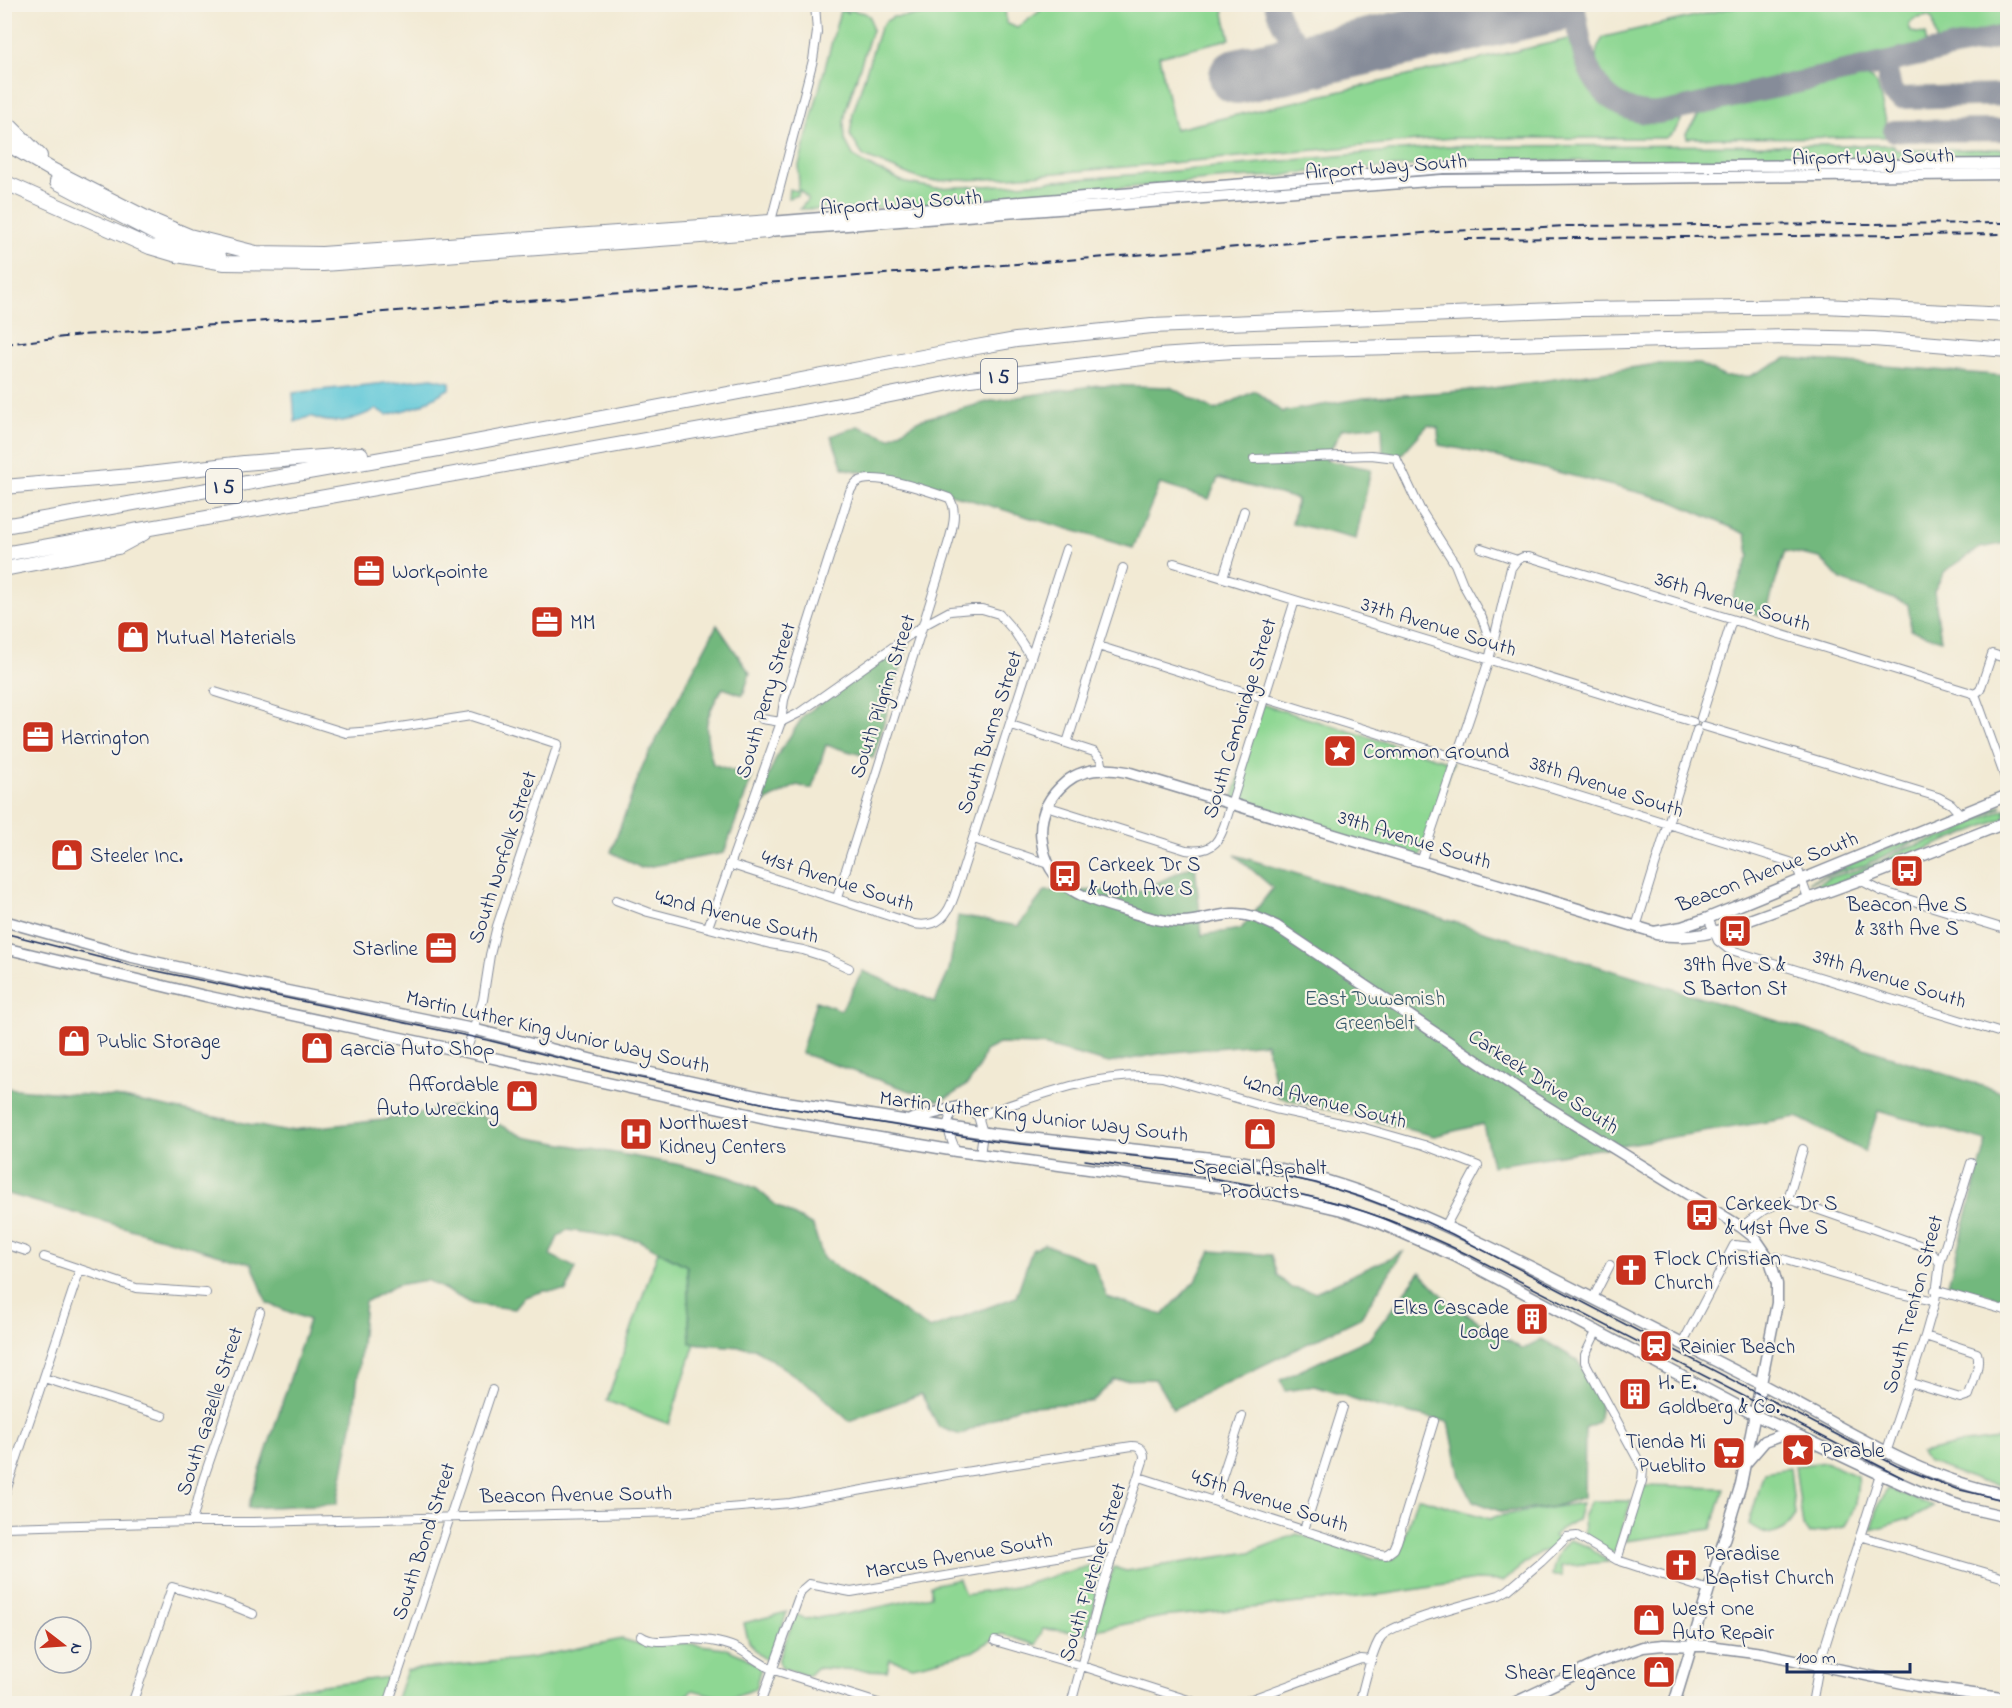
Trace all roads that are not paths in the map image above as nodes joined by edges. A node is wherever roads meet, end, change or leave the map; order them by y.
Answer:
1 (815, 4) edge
2 (4, 120) edge
3 (4, 142) edge
4 (4, 153) edge
5 (2007, 165) edge
6 (2007, 174) edge
7 (4, 182) edge
8 (79, 183) junction
9 (770, 226) junction
10 (253, 263) junction
11 (2007, 315) edge
12 (2007, 350) edge
13 (444, 448) junction
14 (1254, 459) dead end
15 (856, 483) joint
16 (4, 487) edge
17 (1244, 511) dead end
18 (4, 526) edge
19 (154, 527) junction
20 (1481, 548) dead end
21 (1066, 549) dead end
22 (4, 554) edge
23 (1517, 560) junction
24 (1174, 563) dead end
25 (1123, 568) dead end
26 (4, 569) edge
27 (1222, 578) junction
28 (1295, 600) junction
29 (1732, 620) junction
30 (924, 625) junction
31 (1098, 646) junction
32 (1492, 646) junction
33 (1031, 657) junction
34 (2007, 659) edge
35 (1489, 660) junction
36 (215, 692) dead end
37 (1975, 694) junction
38 (1263, 698) junction
39 (762, 719) dead end
40 (781, 722) junction
41 (1699, 724) junction
42 (1011, 725) junction
43 (1067, 743) junction
44 (1456, 758) junction
45 (1103, 769) junction
46 (2007, 786) edge
47 (2007, 795) edge
48 (1232, 803) junction
49 (1046, 806) junction
50 (1961, 815) junction
51 (2007, 822) edge
52 (1668, 824) junction
53 (974, 839) junction
54 (1421, 862) junction
55 (729, 864) junction
56 (1048, 864) junction
57 (1802, 878) junction
58 (1860, 880) junction
59 (837, 898) junction
60 (1808, 898) junction
61 (616, 900) dead end
62 (1708, 918) junction
63 (4, 921) edge
64 (936, 922) joint
65 (708, 927) junction
66 (1636, 927) junction
67 (2007, 930) edge
68 (1654, 932) junction
69 (1714, 933) junction
70 (4, 948) edge
71 (849, 968) dead end
72 (473, 1029) junction
73 (2007, 1035) edge
74 (466, 1052) junction
75 (958, 1107) junction
76 (978, 1116) junction
77 (904, 1120) junction
78 (947, 1127) junction
79 (983, 1133) junction
80 (1803, 1149) dead end
81 (956, 1151) junction
82 (980, 1155) junction
83 (1971, 1163) dead end
84 (1788, 1199) junction
85 (1446, 1225) junction
86 (1741, 1227) junction
87 (4, 1244) edge
88 (26, 1251) dead end
89 (1766, 1254) junction
90 (44, 1257) dead end
91 (1940, 1263) junction
92 (1610, 1265) dead end
93 (80, 1269) junction
94 (1935, 1290) junction
95 (206, 1293) dead end
96 (1593, 1298) junction
97 (1935, 1300) junction
98 (2007, 1311) edge
99 (260, 1312) dead end
100 (1597, 1330) junction
101 (1925, 1336) junction
102 (1682, 1344) junction
103 (44, 1378) junction
104 (1911, 1383) junction
105 (1761, 1385) junction
106 (492, 1390) dead end
107 (1343, 1407) dead end
108 (1755, 1415) junction
109 (163, 1416) dead end
110 (1242, 1416) dead end
111 (1434, 1421) dead end
112 (1790, 1432) junction
113 (1143, 1450) joint
114 (1886, 1453) junction
115 (1746, 1463) junction
116 (1880, 1474) junction
117 (1139, 1477) junction
118 (2007, 1495) edge
119 (4, 1497) edge
120 (1214, 1501) junction
121 (450, 1517) junction
122 (2007, 1517) edge
123 (192, 1522) junction
124 (4, 1527) edge
125 (1304, 1530) junction
126 (1860, 1536) junction
127 (1116, 1547) junction
128 (1617, 1560) junction
129 (2007, 1579) edge
130 (1709, 1590) junction
131 (253, 1614) dead end
132 (641, 1636) dead end
133 (995, 1641) dead end
134 (1691, 1645) junction
135 (1372, 1660) junction
136 (1820, 1665) junction
137 (1082, 1666) junction
138 (771, 1669) junction
139 (2007, 1699) edge
140 (132, 1704) edge
141 (388, 1704) edge
142 (760, 1704) edge
143 (881, 1704) edge
144 (1071, 1704) edge
145 (1201, 1704) edge
146 (1238, 1704) edge
147 (1359, 1704) edge
148 (1512, 1704) edge
149 (1674, 1704) edge
150 (1812, 1704) edge

1 - 9 street
2 - 8 highway
3 - 8 highway
4 - 10 highway
5 - 9 main road, Airport Way South
6 - 9 main road, Airport Way South
7 - 10 highway
8 - 9 highway
9 - 10 highway
11 - 13 highway, I 5
12 - 19 highway, I 5
13 - 16 highway
13 - 18 highway, I 5
14 - 32 street
15 - 30 street, South Pilgrim Street
15 - 40 street, South Perry Street
17 - 27 street
19 - 22 highway, I 5
19 - 26 highway
20 - 23 street, 36th Avenue South
21 - 33 street, South Burns Street
23 - 29 street, 36th Avenue South
23 - 32 street
24 - 27 street, 37th Avenue South
25 - 31 street
27 - 28 street, 37th Avenue South
28 - 35 street, 37th Avenue South
28 - 38 street, South Cambridge Street
29 - 37 street, 36th Avenue South
29 - 41 street
30 - 33 street
30 - 40 street
30 - 59 street, South Pilgrim Street
31 - 38 street, 38th Avenue South
31 - 43 street
32 - 35 street
33 - 42 street, South Burns Street
34 - 37 street
35 - 41 street, 37th Avenue South
35 - 44 street
36 - 72 street, South Norfolk Street
37 - 46 street
38 - 44 street, 38th Avenue South
38 - 48 street, South Cambridge Street
39 - 40 street
40 - 55 street, South Perry Street
41 - 50 street, 37th Avenue South
41 - 52 street
42 - 43 street
42 - 53 street, South Burns Street
43 - 45 street
44 - 52 street, 38th Avenue South
44 - 54 street
45 - 48 main road, 39th Avenue South
45 - 49 main road
47 - 50 main road, Beacon Avenue South
48 - 49 street, South Cambridge Street
48 - 54 main road, 39th Avenue South
49 - 56 main road, Carkeek Drive South
50 - 57 main road, Beacon Avenue South
51 - 58 main road, Beacon Avenue South
52 - 57 street, 38th Avenue South
52 - 66 street
53 - 56 street
53 - 64 street, South Burns Street
54 - 66 main road, 39th Avenue South
55 - 59 street, 41st Avenue South
55 - 65 street, South Perry Street
56 - 86 main road, Carkeek Drive South
57 - 60 street
57 - 62 main road, Beacon Avenue South
58 - 60 main road, Beacon Avenue South
58 - 67 street
59 - 64 street, 41st Avenue South
60 - 69 main road, Beacon Avenue South
61 - 65 street, 42nd Avenue South
62 - 68 main road, Beacon Avenue South
62 - 69 street, 39th Avenue South
63 - 72 main road, Martin Luther King Junior Way South
65 - 71 street, 42nd Avenue South
66 - 68 main road, 39th Avenue South
68 - 69 main road, Beacon Avenue South
69 - 73 street, 39th Avenue South
70 - 74 main road, Martin Luther King Junior Way South
72 - 74 street, South Norfolk Street
72 - 77 main road, Martin Luther King Junior Way South
74 - 81 main road, Martin Luther King Junior Way South
75 - 76 street
75 - 77 main road
75 - 78 street
76 - 79 street
76 - 85 street, 42nd Avenue South
77 - 78 main road, Martin Luther King Junior Way South
78 - 79 main road, Martin Luther King Junior Way South
78 - 81 street
79 - 82 street
79 - 85 main road, Martin Luther King Junior Way South
80 - 84 street
81 - 82 main road, Martin Luther King Junior Way South
82 - 100 main road, Martin Luther King Junior Way South
83 - 91 street, South Trenton Street
84 - 86 street
84 - 91 street
85 - 96 main road, Martin Luther King Junior Way South
86 - 89 main road, Carkeek Drive South
87 - 88 street
89 - 97 street
89 - 102 street
89 - 105 main road
90 - 93 street
91 - 94 street, South Trenton Street
92 - 96 street
93 - 95 street
93 - 103 street
94 - 97 street, South Trenton Street
94 - 98 street
96 - 102 main road, Martin Luther King Junior Way South
97 - 101 street, South Trenton Street
99 - 123 street, South Gazelle Street
100 - 108 main road, Martin Luther King Junior Way South
100 - 128 street
101 - 104 street, South Trenton Street
101 - 104 street
102 - 105 main road, Martin Luther King Junior Way South
103 - 109 street
103 - 119 street
104 - 114 street, South Trenton Street
105 - 108 main road
105 - 114 main road, Martin Luther King Junior Way South
106 - 121 street, South Bond Street
107 - 125 street
108 - 112 main road, Martin Luther King Junior Way South
108 - 115 main road
110 - 120 street
111 - 125 street, 45th Avenue South
112 - 115 main road
112 - 116 main road, Martin Luther King Junior Way South
113 - 117 street, South Fletcher Street
113 - 121 street, Beacon Avenue South
114 - 118 main road, Martin Luther King Junior Way South
115 - 130 main road
116 - 122 main road, Martin Luther King Junior Way South
116 - 126 street
117 - 120 street, 45th Avenue South
117 - 127 street, South Fletcher Street
120 - 125 street, 45th Avenue South
121 - 123 street, Beacon Avenue South
121 - 141 street, South Bond Street
123 - 124 street, Beacon Avenue South
126 - 129 street
126 - 136 street
127 - 137 street, South Fletcher Street
127 - 138 street, Marcus Avenue South
128 - 130 street
128 - 135 street
130 - 134 main road
131 - 140 street
132 - 138 street
133 - 137 street
134 - 136 main road
134 - 148 main road
134 - 149 main road
135 - 146 street
135 - 147 street
136 - 139 main road
136 - 150 street
137 - 144 street, South Fletcher Street
137 - 145 street
138 - 142 street
138 - 143 street

